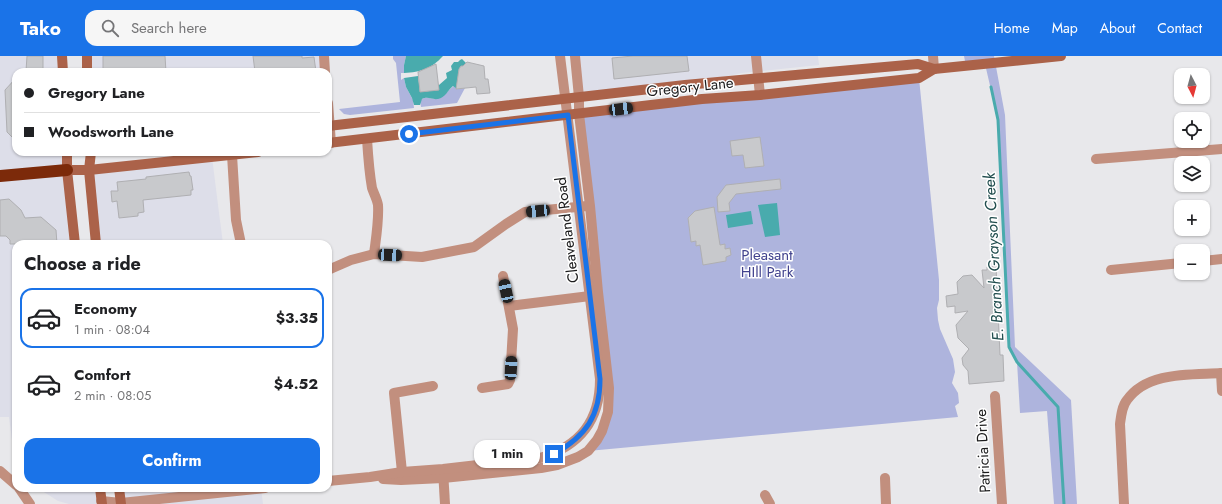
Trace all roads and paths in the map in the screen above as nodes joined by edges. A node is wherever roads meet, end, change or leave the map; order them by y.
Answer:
1 (62, 56) edge
2 (87, 56) edge
3 (324, 56) edge
4 (560, 56) edge
5 (575, 56) edge
6 (756, 56) edge
7 (933, 56) edge
8 (1061, 56) edge
9 (62, 68) edge
10 (87, 68) edge
11 (325, 68) edge
12 (934, 69) junction
13 (758, 78) junction
14 (760, 95) junction
15 (579, 97) junction
16 (565, 98) junction
17 (579, 114) junction
18 (568, 115) junction
19 (332, 126) edge
20 (367, 139) junction
21 (332, 143) edge
22 (1222, 149) edge
23 (67, 156) edge
24 (90, 156) edge
25 (196, 156) edge
26 (222, 156) edge
27 (232, 156) edge
28 (193, 159) junction
29 (1096, 159) dead end
30 (66, 170) junction
31 (88, 170) junction
32 (0, 176) edge
33 (590, 206) junction
34 (579, 207) junction
35 (75, 240) edge
36 (96, 240) edge
37 (240, 240) edge
38 (374, 254) junction
39 (1222, 259) edge
40 (1210, 260) edge
41 (1174, 264) edge
42 (332, 268) edge
43 (1111, 270) dead end
44 (503, 276) dead end
45 (590, 296) junction
46 (509, 306) junction
47 (1221, 373) edge
48 (434, 386) dead end
49 (482, 388) dead end
50 (1222, 391) edge
51 (995, 396) dead end
52 (577, 439) junction
53 (588, 451) junction
54 (0, 471) edge
55 (402, 472) junction
56 (443, 473) junction
57 (370, 477) junction
58 (885, 478) dead end
59 (332, 481) edge
60 (12, 482) edge
61 (22, 492) edge
62 (101, 492) edge
63 (120, 492) edge
64 (226, 492) edge
65 (765, 495) dead end
66 (102, 503) edge
67 (121, 503) edge
68 (30, 504) edge
69 (446, 504) edge
70 (770, 504) edge
71 (886, 504) edge
72 (1002, 504) edge
73 (1124, 504) edge

1 - 9 main road
2 - 10 main road
3 - 11 street
4 - 16 street, Cleaveland Road
5 - 15 street, Cleaveland Road
6 - 13 street
7 - 12 street
8 - 12 main road, Gregory Lane
12 - 13 main road, Gregory Lane
12 - 14 main road, Gregory Lane
13 - 14 street
13 - 15 main road, Gregory Lane
14 - 17 main road, Gregory Lane
15 - 16 main road, Gregory Lane
15 - 17 street, Cleaveland Road
16 - 18 street, Cleaveland Road
16 - 19 main road, Gregory Lane
17 - 18 main road, Gregory Lane
17 - 33 street, Cleaveland Road
18 - 20 main road, Gregory Lane
18 - 34 street, Cleaveland Road
20 - 21 main road, Gregory Lane
20 - 38 street
22 - 29 street
23 - 30 main road
24 - 31 main road
25 - 28 main road
26 - 28 main road
27 - 37 street
28 - 31 main road
30 - 31 main road
30 - 32 highway
30 - 35 main road
31 - 36 main road
33 - 34 street
33 - 53 street, Cleaveland Road
34 - 38 street
34 - 45 street, Cleaveland Road
38 - 42 street
39 - 40 street
41 - 43 street
44 - 46 street
45 - 46 street
45 - 52 street, Cleaveland Road
46 - 49 street
47 - 50 street
47 - 73 street
48 - 55 street
51 - 72 street, Patricia Drive
52 - 53 street
52 - 56 street, Cleaveland Road
53 - 56 street
54 - 60 street
55 - 56 street
55 - 57 street
56 - 57 street
56 - 69 street
57 - 59 street
58 - 71 street
61 - 68 street
62 - 66 main road
63 - 67 main road
64 - 67 street
65 - 70 street
66 - 67 street

